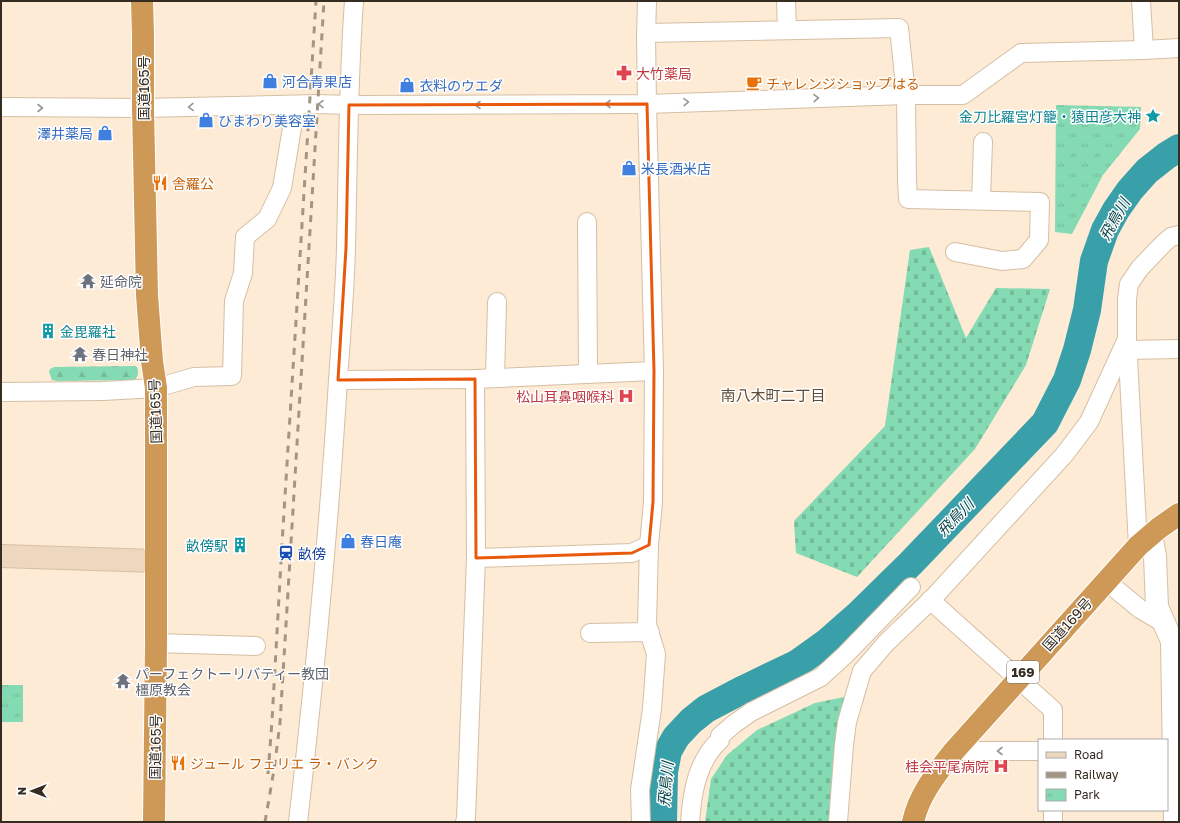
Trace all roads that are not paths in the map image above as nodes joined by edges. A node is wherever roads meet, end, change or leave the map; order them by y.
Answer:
1 (142, 1) edge
2 (354, 1) edge
3 (647, 1) edge
4 (786, 1) edge
5 (1141, 1) edge
6 (787, 30) junction
7 (646, 33) junction
8 (1179, 48) edge
9 (1144, 50) junction
10 (906, 95) junction
11 (648, 104) junction
12 (295, 105) junction
13 (349, 105) junction
14 (1, 107) edge
15 (143, 108) junction
16 (983, 142) dead end
17 (981, 200) junction
18 (587, 222) dead end
19 (1179, 235) edge
20 (955, 252) dead end
21 (497, 302) dead end
22 (1127, 344) junction
23 (1179, 349) edge
24 (654, 370) junction
25 (588, 373) junction
26 (495, 378) junction
27 (475, 379) junction
28 (338, 380) junction
29 (156, 388) junction
30 (1, 392) edge
31 (1179, 514) edge
32 (1144, 540) junction
33 (649, 545) junction
34 (1, 556) edge
35 (476, 558) junction
36 (156, 561) junction
37 (1106, 581) junction
38 (911, 587) dead end
39 (930, 600) junction
40 (912, 618) junction
41 (1164, 623) junction
42 (650, 632) junction
43 (590, 633) dead end
44 (156, 643) junction
45 (256, 646) dead end
46 (846, 654) junction
47 (1017, 679) junction
48 (1052, 739) edge
49 (1171, 750) edge
50 (954, 751) junction
51 (1038, 751) edge
52 (1053, 811) edge
53 (154, 822) edge
54 (298, 822) edge
55 (465, 822) edge
56 (640, 822) edge
57 (690, 822) edge
58 (838, 822) edge
59 (913, 822) edge
60 (1053, 822) edge
61 (1175, 822) edge

1 - 15 highway, 国道165号
2 - 13 street
3 - 7 street
4 - 6 street
5 - 9 street
6 - 7 street
6 - 10 street
7 - 11 street
8 - 9 street
9 - 10 street
11 -> 10 street
10 - 17 street
11 -> 13 street
11 - 24 street
13 -> 12 street
12 -> 15 street
12 - 29 street
13 - 28 street
14 -> 15 street
15 - 29 highway, 国道165号
16 - 17 street
17 - 20 street
18 - 25 street
19 - 22 street
21 - 26 street
22 - 23 street
22 - 32 street
22 - 39 street
24 - 25 street
24 - 33 street
25 - 26 street
26 - 27 street
27 - 28 street
27 - 35 street
28 - 54 street
29 - 30 street
29 - 36 highway, 国道165号
31 - 32 highway, 国道169号 / 169
32 - 37 highway, 国道169号 / 169
32 - 41 street
33 - 35 street
33 - 42 street
34 - 36 main road
35 - 55 street
36 - 44 highway, 国道165号
37 - 41 street
37 - 47 highway, 国道169号 / 169
38 - 46 street
39 - 40 street
39 - 47 street
40 - 46 street
40 - 58 street
41 - 49 street
42 - 43 street
42 - 56 street
44 - 45 street
44 - 53 highway, 国道165号
46 - 57 street
47 - 48 street
47 - 50 highway, 国道169号 / 169
49 - 61 street
51 -> 50 street
50 - 59 highway, 国道169号 / 169
52 - 60 street

